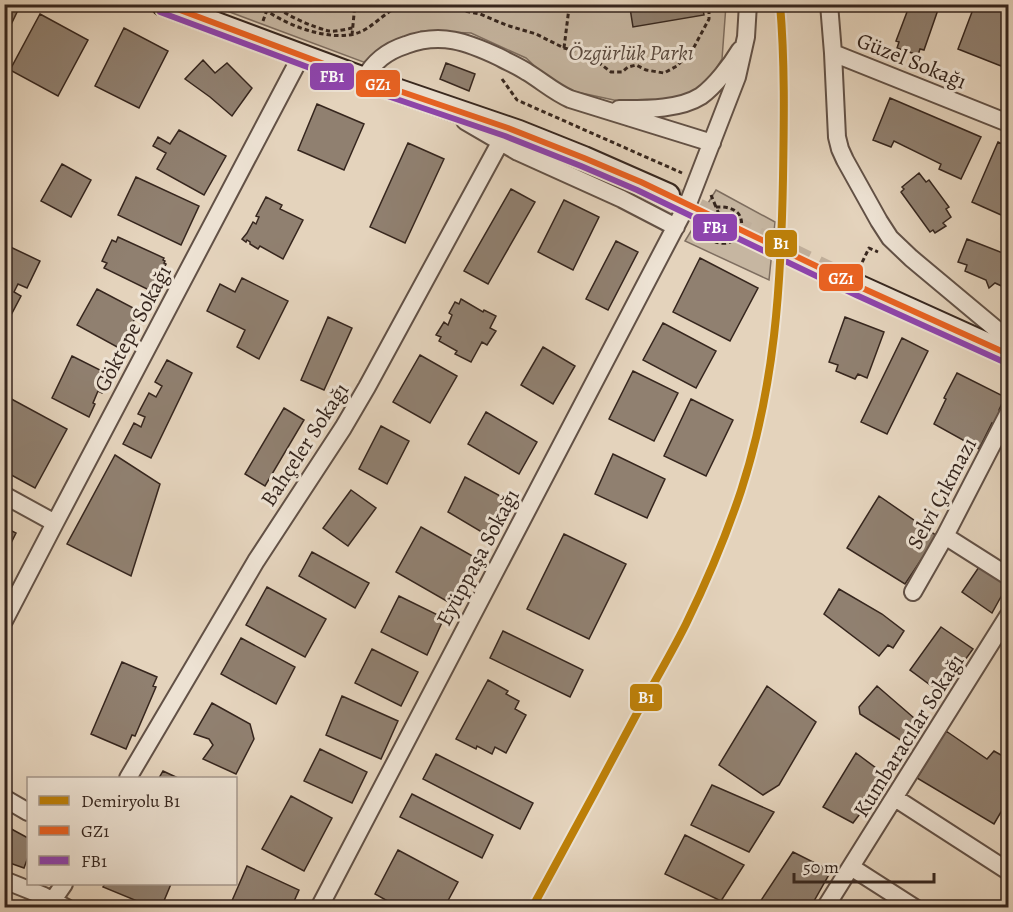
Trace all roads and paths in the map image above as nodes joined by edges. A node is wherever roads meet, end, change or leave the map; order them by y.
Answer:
1 (163, 4) edge
2 (259, 4) edge
3 (272, 4) edge
4 (356, 4) edge
5 (413, 4) edge
6 (429, 4) edge
7 (549, 4) edge
8 (709, 4) edge
9 (748, 4) edge
10 (829, 4) edge
11 (569, 6) edge
12 (353, 28) junction
13 (352, 35) junction
14 (746, 37) junction
15 (564, 48) junction
16 (486, 51) junction
17 (833, 52) junction
18 (301, 56) junction
19 (364, 79) junction
20 (692, 100) junction
21 (600, 108) junction
22 (1008, 123) edge
23 (719, 125) junction
24 (505, 135) junction
25 (712, 143) junction
26 (698, 180) junction
27 (668, 195) tunnel mouth
28 (722, 221) junction
29 (726, 227) junction
30 (718, 228) junction
31 (705, 230) junction
32 (673, 232) junction
33 (740, 234) junction
34 (878, 252) dead end
35 (858, 281) joint
36 (1008, 339) edge
37 (1008, 354) edge
38 (1008, 414) edge
39 (4, 495) edge
40 (55, 523) junction
41 (945, 536) junction
42 (1008, 576) edge
43 (913, 592) dead end
44 (1008, 616) edge
45 (4, 621) edge
46 (129, 777) edge
47 (4, 798) edge
48 (895, 798) junction
49 (27, 811) edge
50 (851, 867) junction
51 (1008, 871) edge
52 (4, 880) edge
53 (63, 885) edge
54 (57, 905) edge
55 (319, 908) edge
56 (825, 908) edge
57 (915, 908) edge

1 - 18 main road
2 - 13 path
3 - 12 path
4 - 12 path
5 - 13 path
6 - 15 path
7 - 11 path
8 - 15 path
9 - 14 street, Eyüppaşa Sokağı
10 - 17 street
11 - 15 path
12 - 13 path
14 - 20 street
14 - 23 street, Eyüppaşa Sokağı
16 - 19 street
16 - 21 street
16 - 26 path
17 - 22 street, Güzel Sokağı
17 - 36 street
18 - 19 main road
18 - 40 street, Göktepe Sokağı
19 - 24 main road
20 - 21 street
20 - 23 street
21 - 25 street
23 - 25 street, Eyüppaşa Sokağı
24 - 27 main road
24 - 32 street
24 - 46 street, Bahçeler Sokağı
25 - 26 street, Eyüppaşa Sokağı
26 - 32 street, Eyüppaşa Sokağı
28 - 29 path
28 - 30 path
28 - 33 path
29 - 30 path
29 - 33 path
30 - 31 path
31 - 32 path
31 - 33 path
32 - 55 street, Eyüppaşa Sokağı
34 - 35 path
35 - 37 main road
38 - 41 street, Selvi Çıkmazı
39 - 40 street
40 - 45 street, Göktepe Sokağı
41 - 42 street
41 - 43 street, Selvi Çıkmazı
44 - 48 street, Kumbaracılar Sokağı
47 - 49 street
48 - 50 street, Kumbaracılar Sokağı
48 - 51 street
50 - 56 street, Kumbaracılar Sokağı
50 - 57 street
52 - 54 street
53 - 54 street

